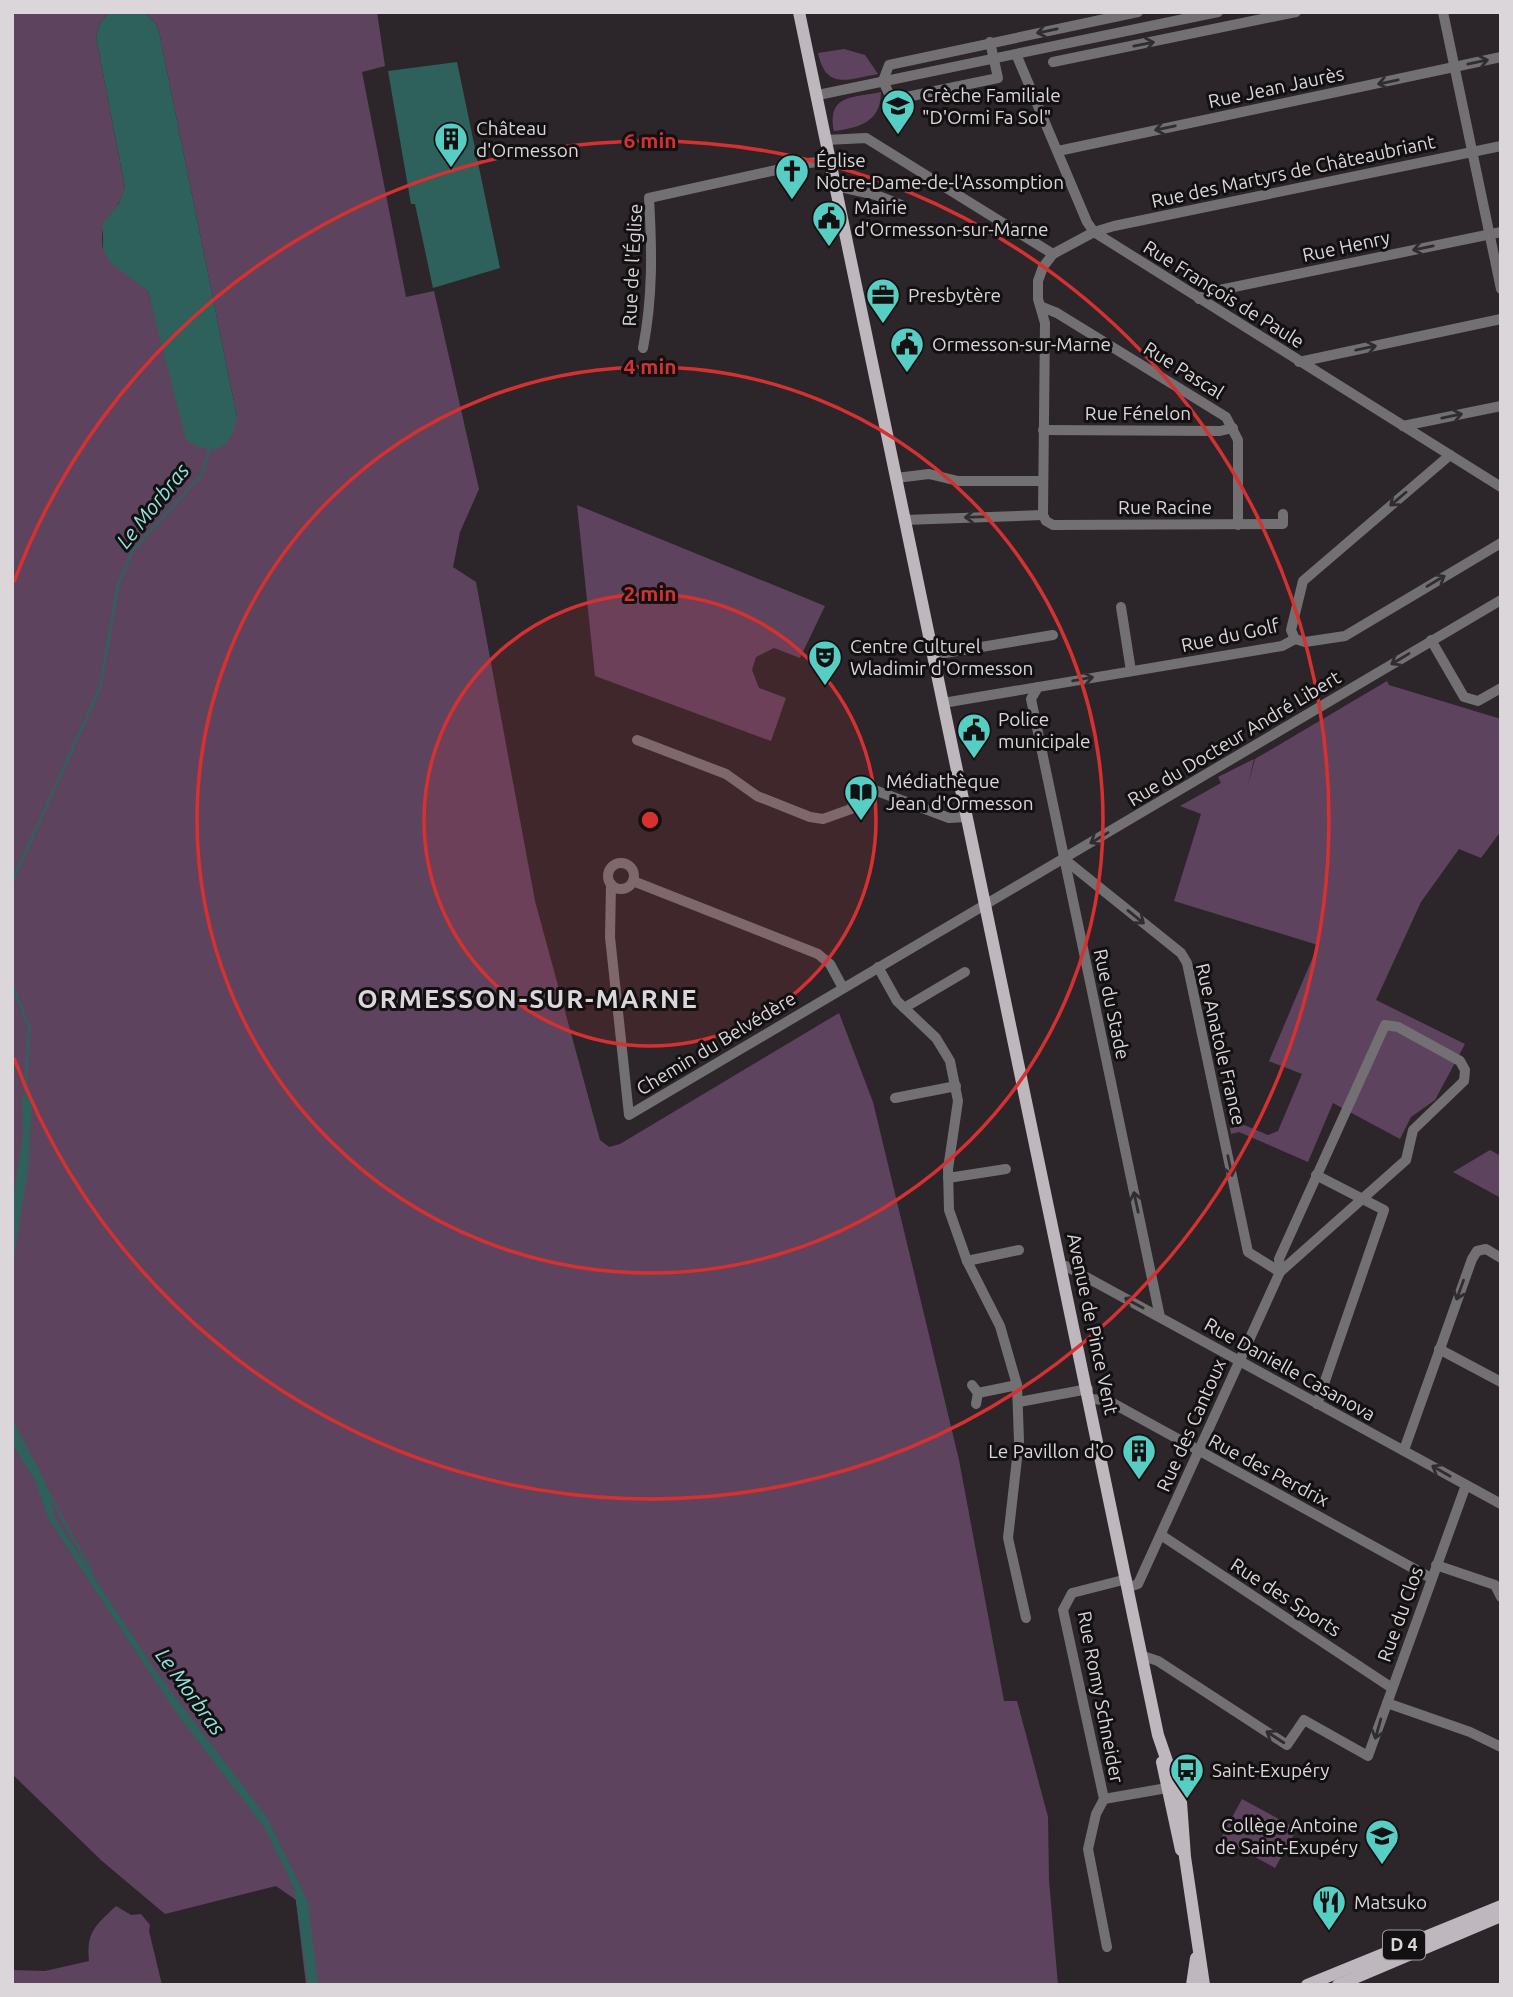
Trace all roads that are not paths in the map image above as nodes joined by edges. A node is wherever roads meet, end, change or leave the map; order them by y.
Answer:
1 (799, 12) edge
2 (1138, 12) edge
3 (1218, 12) edge
4 (1296, 12) edge
5 (1443, 12) edge
6 (1194, 15) edge
7 (1082, 24) junction
8 (1197, 33) junction
9 (1085, 39) junction
10 (989, 43) junction
11 (1016, 54) junction
12 (1088, 55) junction
13 (1501, 57) edge
14 (994, 58) junction
15 (1053, 62) dead end
16 (1455, 67) junction
17 (883, 81) junction
18 (818, 95) junction
19 (826, 140) junction
20 (1501, 146) edge
21 (1058, 151) junction
22 (1473, 151) junction
23 (830, 161) junction
24 (836, 186) junction
25 (901, 205) dead end
26 (1094, 232) junction
27 (1496, 234) edge
28 (1053, 254) junction
29 (1501, 289) edge
30 (1199, 299) junction
31 (1042, 307) junction
32 (1501, 319) edge
33 (643, 348) dead end
34 (1300, 362) junction
35 (1501, 406) edge
36 (1403, 426) junction
37 (1233, 428) junction
38 (1043, 430) junction
39 (1450, 455) junction
40 (896, 478) junction
41 (1043, 481) junction
42 (1501, 487) edge
43 (1283, 513) dead end
44 (1043, 515) junction
45 (904, 520) junction
46 (1238, 525) junction
47 (1501, 543) edge
48 (1501, 600) edge
49 (1121, 607) dead end
50 (1053, 635) dead end
51 (1295, 639) junction
52 (1431, 640) junction
53 (933, 655) junction
54 (1131, 671) junction
55 (1038, 687) junction
56 (1501, 688) edge
57 (1019, 690) junction
58 (1031, 699) junction
59 (943, 703) junction
60 (637, 740) dead end
61 (967, 817) junction
62 (1064, 859) junction
63 (633, 881) junction
64 (611, 884) junction
65 (985, 905) junction
66 (878, 967) junction
67 (965, 972) dead end
68 (843, 988) junction
69 (904, 1008) junction
70 (956, 1086) junction
71 (895, 1098) dead end
72 (1006, 1169) dead end
73 (1316, 1175) junction
74 (948, 1178) junction
75 (1362, 1199) junction
76 (1018, 1250) dead end
77 (1501, 1258) edge
78 (967, 1261) junction
79 (1061, 1267) junction
80 (1280, 1272) junction
81 (1160, 1317) junction
82 (1439, 1349) junction
83 (1240, 1360) junction
84 (1501, 1382) edge
85 (1017, 1385) junction
86 (1089, 1394) junction
87 (1019, 1402) junction
88 (976, 1404) dead end
89 (1317, 1404) junction
90 (1404, 1450) junction
91 (1199, 1452) junction
92 (1466, 1485) junction
93 (1501, 1504) edge
94 (1161, 1535) junction
95 (1436, 1564) junction
96 (1431, 1578) junction
97 (1128, 1583) junction
98 (1501, 1597) edge
99 (1026, 1618) dead end
100 (1143, 1656) junction
101 (1392, 1688) junction
102 (1387, 1703) junction
103 (1501, 1747) edge
104 (1163, 1751) junction
105 (1167, 1788) junction
106 (1104, 1799) junction
107 (1185, 1857) junction
108 (1501, 1906) edge
109 (1501, 1916) edge
110 (1198, 1937) junction
111 (1107, 1947) dead end
112 (1192, 1985) edge
113 (1203, 1985) edge
114 (1307, 1985) edge
115 (1338, 1985) edge

1 - 18 main road, Avenue de Pince Vent
2 - 7 street
3 - 6 street
4 - 8 street
5 - 16 street
6 - 8 street
6 - 9 street
7 - 9 street
7 -> 10 street
12 -> 8 street
9 - 11 street
9 - 12 street
10 - 14 street
10 - 17 street
11 - 14 street
11 - 21 street
12 - 15 street
16 -> 13 street, Rue Jean Jaurès
14 - 17 street
14 - 17 street
16 -> 21 street, Rue Jean Jaurès
16 - 22 street
17 - 18 street
18 - 19 main road, Avenue de Pince Vent
19 - 23 main road, Avenue de Pince Vent
19 - 28 street
20 - 22 street, Rue des Martyrs de Châteaubriant
21 - 26 street
22 - 26 street, Rue des Martyrs de Châteaubriant
22 - 27 street
23 - 24 main road, Avenue de Pince Vent
23 - 33 street, Rue de l'Église
24 - 25 street
24 - 40 main road, Avenue de Pince Vent
26 - 28 street, Rue des Martyrs de Châteaubriant
26 - 30 street, Rue François de Paule
27 - 29 street
27 -> 30 street, Rue Henry
28 - 31 street
30 - 34 street, Rue François de Paule
31 - 37 street, Rue Pascal
31 - 38 street
34 -> 32 street
34 - 36 street, Rue François de Paule
36 -> 35 street
36 - 39 street, Rue François de Paule
37 - 38 street, Rue Fénelon
37 - 46 street
38 - 41 street
39 - 42 street, Rue François de Paule
39 -> 51 street
40 - 41 street
40 - 45 main road, Avenue de Pince Vent
41 - 44 street
43 - 46 street, Rue Racine
44 -> 45 street, Rue Racine
44 - 46 street, Rue Racine
45 - 53 main road, Avenue de Pince Vent
51 -> 47 street, Rue du Golf
48 - 52 street, Rue du Docteur André Libert
49 - 54 street
50 - 53 street
51 - 54 street, Rue du Golf
52 - 56 street
52 -> 62 street, Rue du Docteur André Libert
53 - 59 main road, Avenue de Pince Vent
55 -> 54 street, Rue du Golf
55 - 57 street, Rue du Golf
55 - 58 street
57 - 58 street
57 - 59 street, Rue du Golf
58 - 62 street, Rue du Stade
59 - 61 main road, Avenue de Pince Vent
60 - 61 street
61 - 65 main road, Avenue de Pince Vent
62 - 65 street, Rue du Docteur André Libert
62 -> 80 street, Rue Anatole France
81 -> 62 street, Rue du Stade
63 - 64 street
63 - 64 street
63 - 68 street
64 - 68 street, Chemin du Belvédère
65 - 66 street, Chemin du Belvédère
65 - 79 main road, Avenue de Pince Vent
66 - 68 street, Chemin du Belvédère
66 - 69 street
67 - 69 street
69 - 70 street
70 - 71 street
70 - 74 street
72 - 74 street
73 - 75 street
73 - 75 street
73 - 80 street
74 - 78 street
75 - 80 street
75 - 89 street
76 - 78 street
77 -> 82 street
78 - 85 street
81 -> 79 street, Rue Danielle Casanova
79 - 86 main road, Avenue de Pince Vent
80 - 83 street, Rue des Cantoux
81 - 83 street, Rue Danielle Casanova
82 - 84 street
82 - 90 street
83 - 89 street, Rue Danielle Casanova
83 - 91 street, Rue des Cantoux
85 - 87 street
85 - 88 street
86 - 87 street
86 - 91 street, Rue des Perdrix
86 - 97 main road, Avenue de Pince Vent
87 - 99 street
89 - 90 street, Rue Danielle Casanova
92 -> 90 street, Rue Danielle Casanova
91 - 94 street, Rue des Cantoux
91 - 96 street, Rue des Perdrix
92 - 93 street, Rue Danielle Casanova
92 - 95 street, Rue du Clos
94 - 97 street, Rue des Cantoux
94 - 101 street, Rue des Sports
95 - 96 street, Rue du Clos
95 - 98 street
96 - 101 street, Rue du Clos
97 - 100 main road, Avenue de Pince Vent
97 - 106 street, Rue Romy Schneider
102 -> 100 street, Rue du Clos
100 - 104 main road, Avenue de Pince Vent
101 - 102 street, Rue du Clos
102 - 103 street
104 - 105 main road, Avenue de Pince Vent
104 - 107 main road, Avenue de Pince Vent
105 - 106 street
105 - 107 main road, Avenue de Pince Vent
106 - 111 street, Rue Romy Schneider
107 - 110 main road, Avenue de Pince Vent
108 - 114 main road, D 4
109 - 115 main road, D 4
110 - 112 main road, Avenue de Pince Vent
110 - 113 main road, Avenue de Pince Vent

